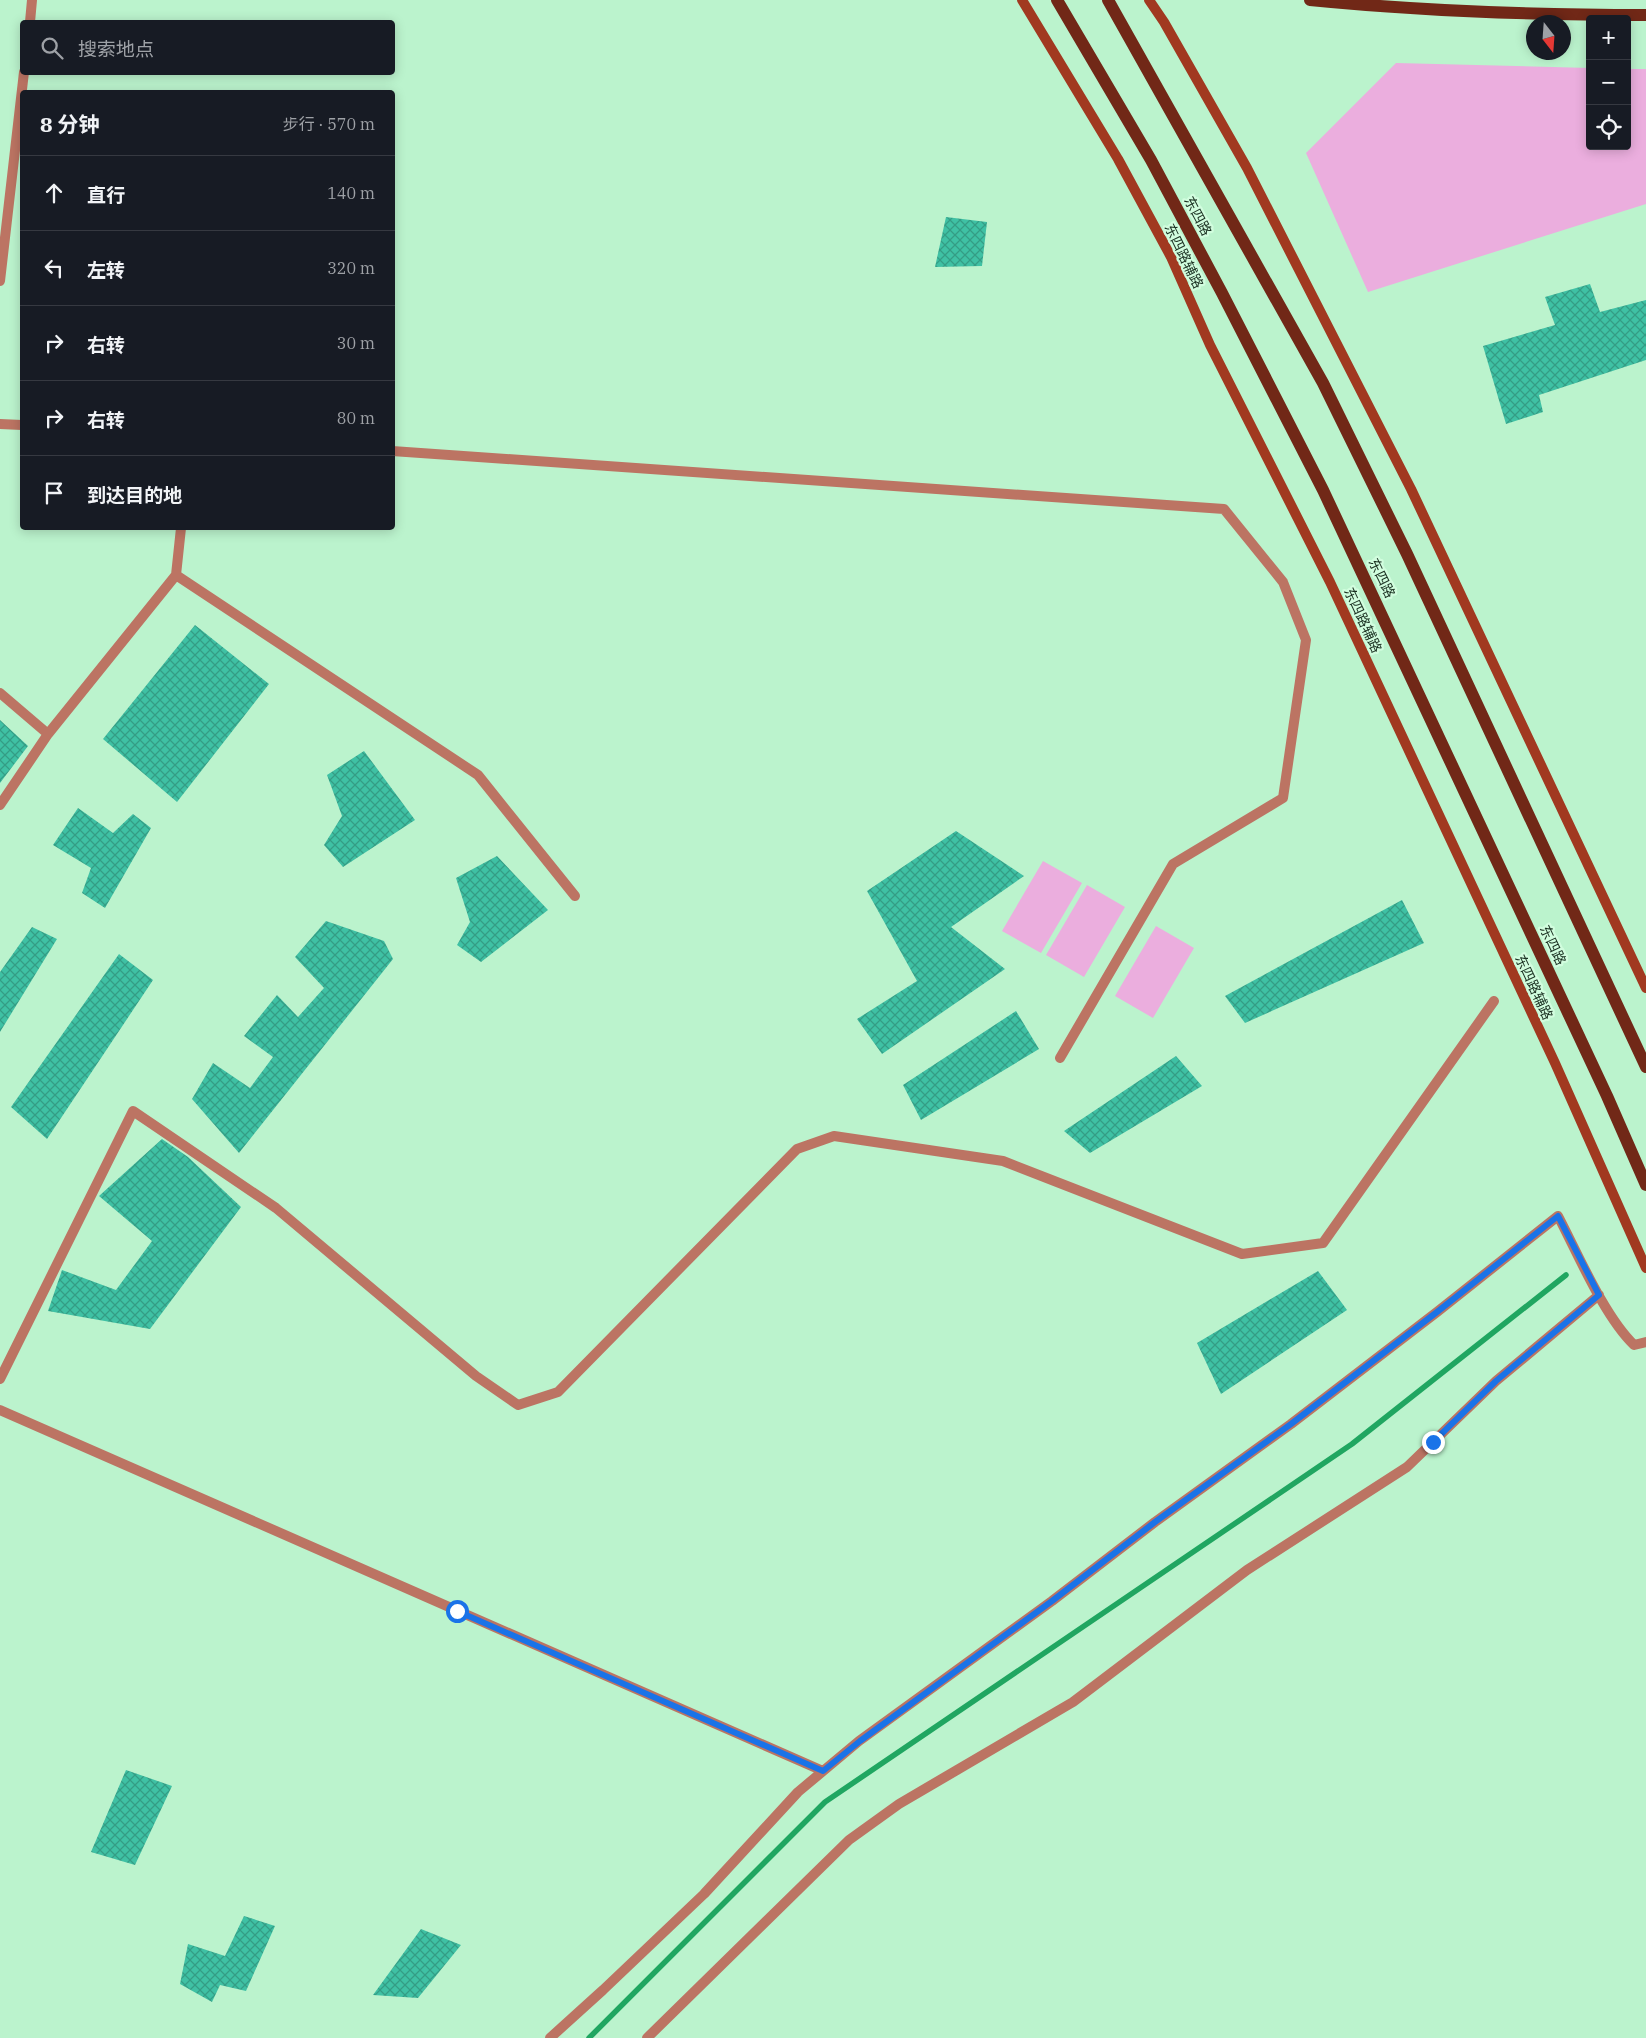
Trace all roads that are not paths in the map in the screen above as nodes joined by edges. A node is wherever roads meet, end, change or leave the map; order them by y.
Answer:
1 (32, 0) edge
2 (1022, 0) edge
3 (1057, 0) edge
4 (1108, 0) edge
5 (1149, 0) edge
6 (1310, 0) edge
7 (1646, 15) edge
8 (30, 20) edge
9 (24, 75) edge
10 (22, 90) edge
11 (20, 107) edge
12 (0, 281) edge
13 (0, 424) edge
14 (20, 425) edge
15 (395, 451) edge
16 (181, 530) edge
17 (176, 575) junction
18 (0, 693) edge
19 (48, 734) junction
20 (0, 805) edge
21 (575, 896) dead end
22 (1646, 988) edge
23 (1494, 1001) dead end
24 (1060, 1058) dead end
25 (1646, 1066) edge
26 (1646, 1186) edge
27 (1646, 1268) edge
28 (1599, 1295) junction
29 (1646, 1342) edge
30 (0, 1379) edge
31 (0, 1410) edge
32 (823, 1771) junction
33 (550, 2038) edge
34 (647, 2038) edge

1 - 8 street
2 - 27 main road, 东四路辅路
3 - 26 main road, 东四路
4 - 25 main road, 东四路
5 - 22 main road
6 - 7 main road
9 - 10 street
11 - 12 street
13 - 14 street
15 - 24 street
16 - 17 street
17 - 19 street
17 - 21 street
18 - 19 street
19 - 20 street
23 - 30 street
28 - 29 street
28 - 32 street
28 - 34 street
31 - 32 street
32 - 33 street

